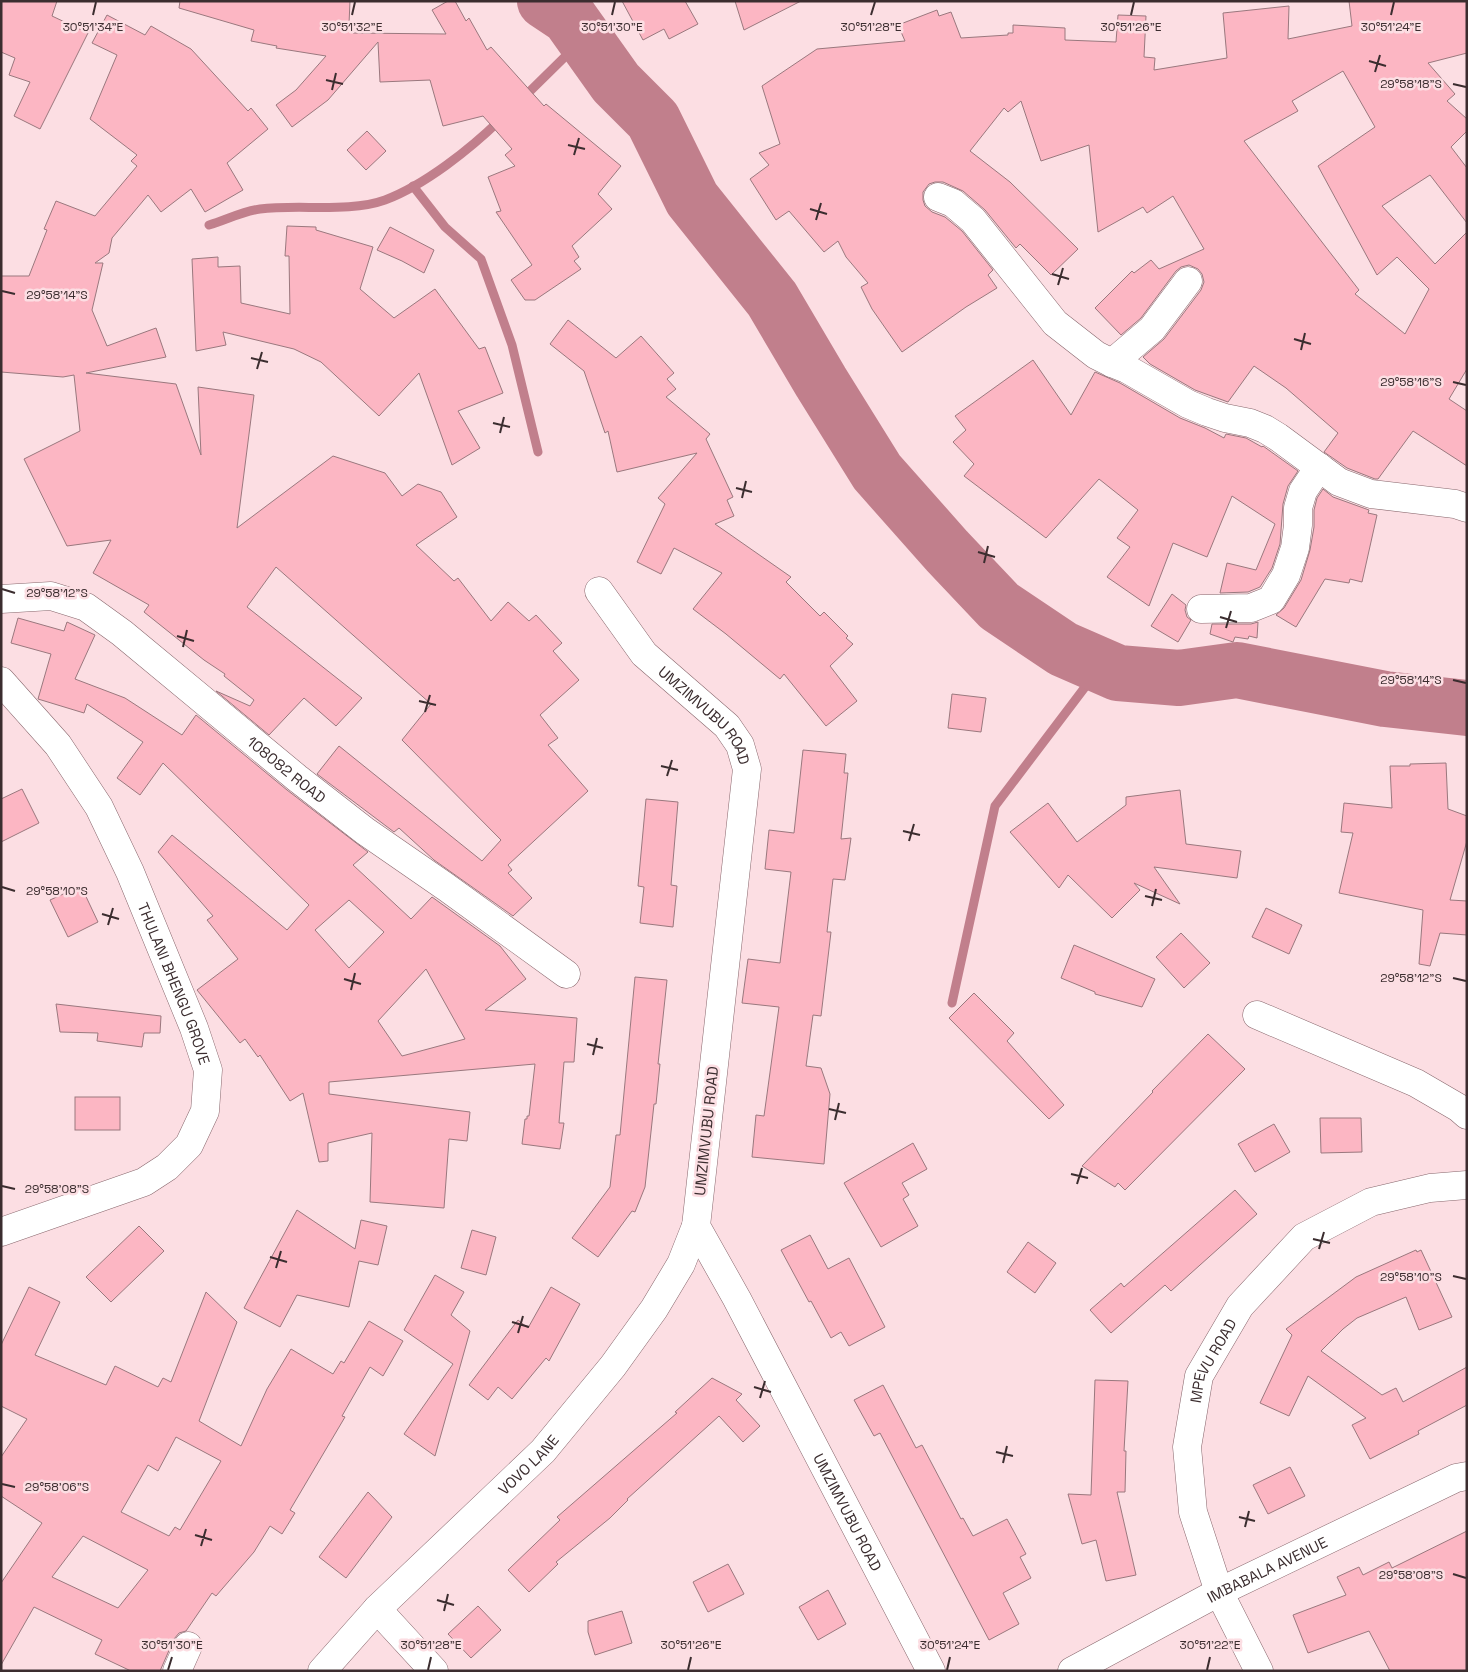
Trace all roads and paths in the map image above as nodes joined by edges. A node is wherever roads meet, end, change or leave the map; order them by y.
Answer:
1 (938, 197) dead end
2 (1188, 281) dead end
3 (1112, 363) junction
4 (1319, 466) junction
5 (1467, 508) edge
6 (599, 592) dead end
7 (1, 598) edge
8 (1201, 609) dead end
9 (1, 681) edge
10 (566, 974) dead end
11 (1257, 1014) dead end
12 (1467, 1115) edge
13 (1467, 1185) edge
14 (696, 1226) junction
15 (1, 1232) edge
16 (1467, 1476) edge
17 (1219, 1592) junction
18 (377, 1609) junction
19 (188, 1646) dead end
20 (177, 1671) edge
21 (322, 1671) edge
22 (434, 1671) edge
23 (931, 1671) edge
24 (1072, 1671) edge
25 (1259, 1671) edge

1 - 3 street
2 - 3 street
3 - 4 street
4 - 5 street
4 - 8 street
6 - 14 street, UMZIMVUBU ROAD
7 - 10 street, 108082 ROAD
9 - 15 street, THULANI BHENGU GROVE
11 - 12 street
13 - 17 street, MPEVU ROAD
14 - 18 street, VOVO LANE
14 - 23 street, UMZIMVUBU ROAD
16 - 17 street, IMBABALA AVENUE
17 - 24 street, IMBABALA AVENUE
17 - 25 street, MPEVU ROAD
18 - 21 street, VOVO LANE
18 - 22 street
19 - 20 street

